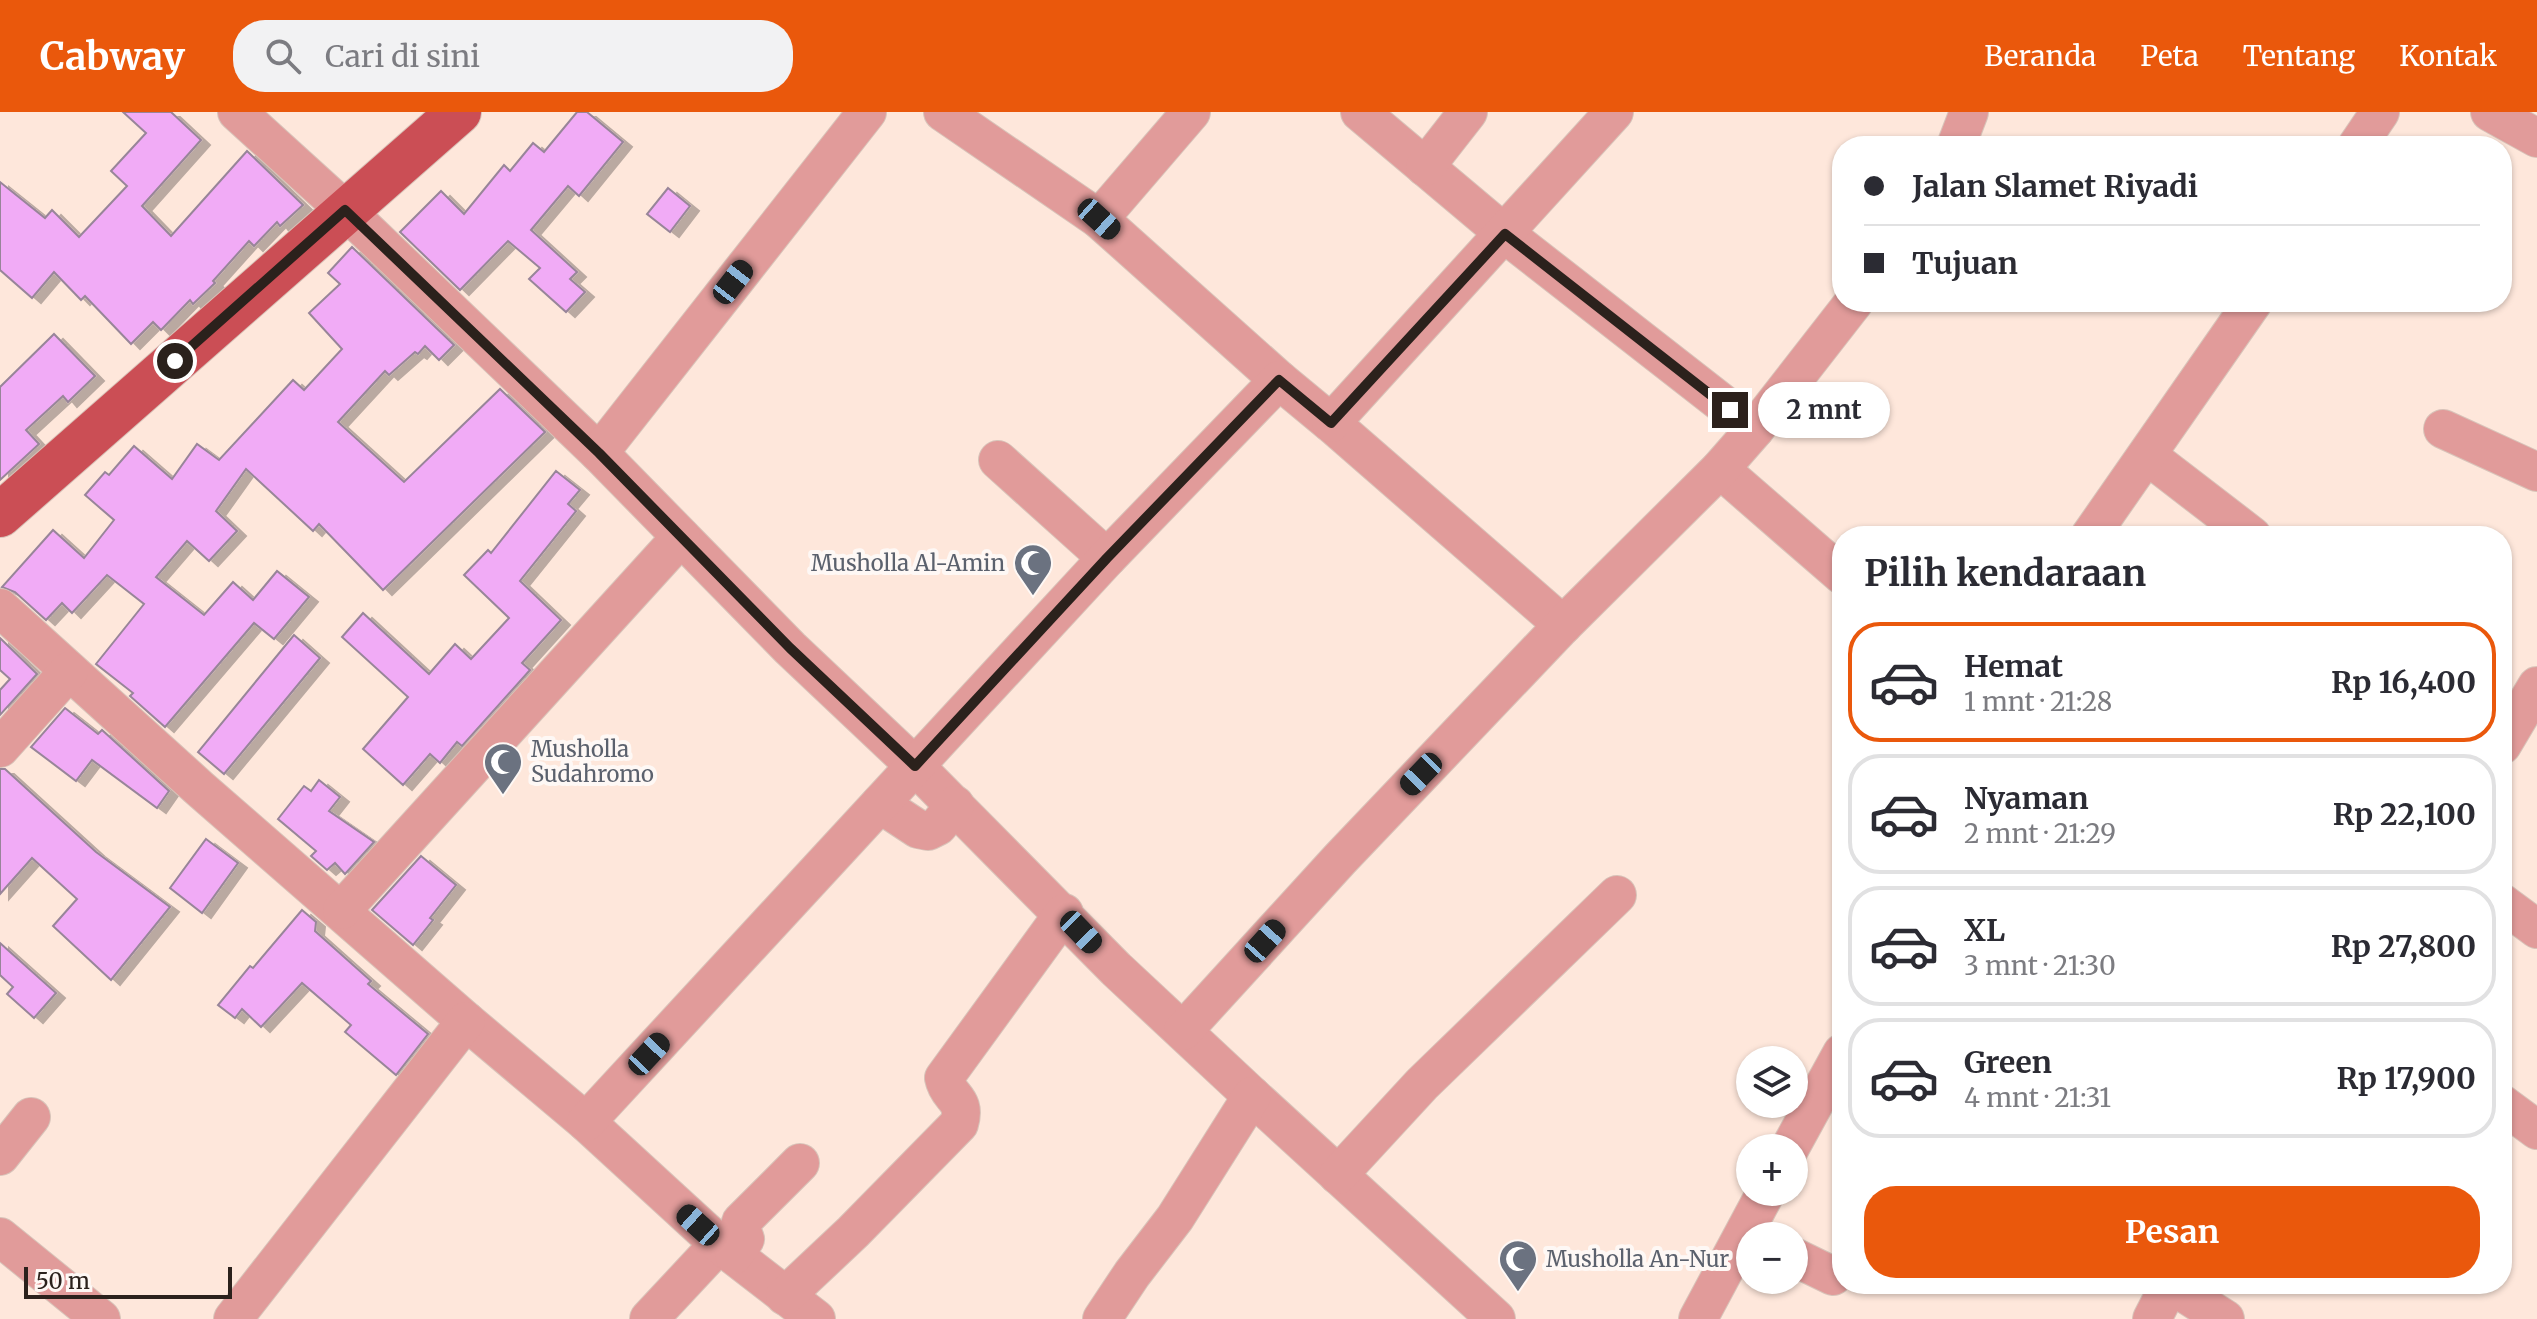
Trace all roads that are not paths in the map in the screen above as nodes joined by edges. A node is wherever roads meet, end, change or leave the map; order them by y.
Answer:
1 (237, 112) edge
2 (459, 112) edge
3 (867, 112) edge
4 (943, 112) edge
5 (1191, 112) edge
6 (1360, 112) edge
7 (1468, 112) edge
8 (1969, 112) edge
9 (2380, 112) edge
10 (2490, 112) edge
11 (1596, 118) edge
12 (1960, 136) edge
13 (2364, 136) edge
14 (2537, 138) edge
15 (1425, 167) junction
16 (345, 210) junction
17 (1099, 219) junction
18 (1505, 234) junction
19 (1846, 312) edge
20 (2246, 312) edge
21 (1279, 380) junction
22 (1331, 423) junction
23 (1755, 429) junction
24 (2443, 429) dead end
25 (599, 453) junction
26 (2148, 456) junction
27 (998, 460) dead end
28 (1720, 469) junction
29 (2537, 472) edge
30 (6, 499) edge
31 (2097, 526) edge
32 (2239, 526) edge
33 (681, 537) junction
34 (1107, 558) junction
35 (1832, 566) edge
36 (0, 608) edge
37 (1563, 625) junction
38 (69, 671) junction
39 (2537, 686) edge
40 (2512, 728) edge
41 (0, 748) edge
42 (915, 766) junction
43 (880, 804) junction
44 (955, 805) junction
45 (1617, 895) dead end
46 (342, 910) junction
47 (2512, 910) edge
48 (1064, 913) junction
49 (2537, 929) edge
50 (466, 1021) junction
51 (1183, 1031) junction
52 (1832, 1071) edge
53 (1252, 1096) junction
54 (2512, 1111) edge
55 (31, 1117) dead end
56 (586, 1122) junction
57 (2537, 1130) edge
58 (1798, 1134) edge
59 (0, 1156) edge
60 (800, 1163) dead end
61 (1338, 1175) junction
62 (0, 1237) edge
63 (727, 1250) junction
64 (1736, 1253) edge
65 (1808, 1264) edge
66 (1832, 1276) edge
67 (2165, 1294) edge
68 (2186, 1294) edge
69 (785, 1296) junction
70 (101, 1319) edge
71 (233, 1319) edge
72 (649, 1319) edge
73 (816, 1319) edge
74 (1102, 1319) edge
75 (1496, 1319) edge
76 (1698, 1319) edge
77 (2152, 1319) edge
78 (2225, 1319) edge

1 - 16 street
2 - 16 main road
3 - 25 street
4 - 17 street
5 - 17 street
6 - 15 street
7 - 15 street
8 - 12 street
9 - 13 street
10 - 14 street
11 - 18 street
15 - 18 street
16 - 25 street
16 - 30 main road
17 - 21 street
18 - 22 street
18 - 23 street
19 - 23 street
20 - 26 street
21 - 22 street
21 - 34 street
22 - 37 street
23 - 28 street
24 - 29 street
25 - 33 street
26 - 31 street
26 - 32 street
27 - 34 street
28 - 35 street
28 - 37 street
33 - 42 street
33 - 46 street
34 - 42 street
36 - 38 street
37 - 51 street
38 - 41 street
38 - 46 street
39 - 40 street
42 - 43 street
42 - 44 street
43 - 44 street
43 - 56 street
44 - 48 street
45 - 61 street
46 - 50 street
47 - 49 street
48 - 51 street
48 - 69 street
50 - 56 street
50 - 71 street
51 - 53 street
52 - 58 street
53 - 61 street
53 - 74 street
54 - 57 street
55 - 59 street
56 - 63 street
60 - 63 street
61 - 75 street
62 - 70 street
63 - 69 street
63 - 72 street
64 - 76 street
65 - 66 street
67 - 77 street
68 - 78 street
69 - 73 street

